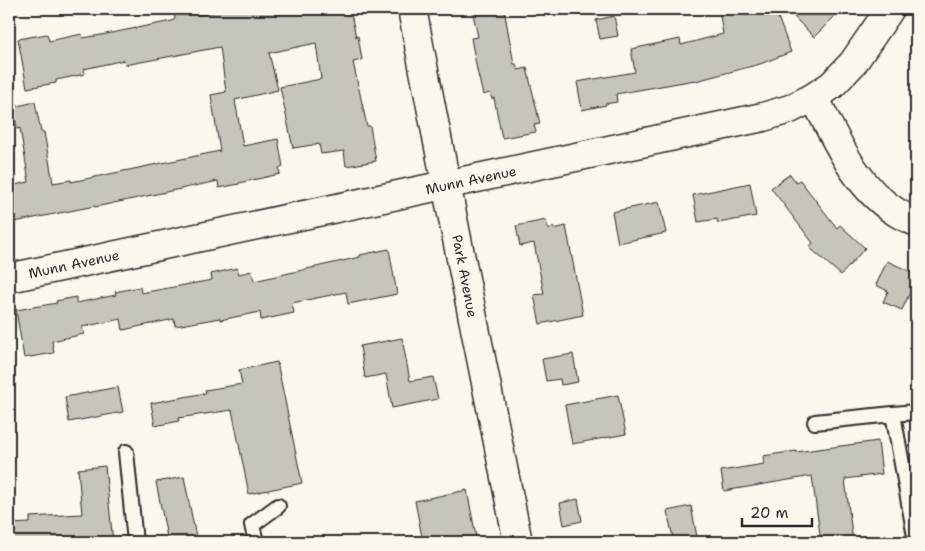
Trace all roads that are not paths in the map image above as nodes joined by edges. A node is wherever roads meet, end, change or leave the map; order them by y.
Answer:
1 (412, 9) edge
2 (890, 9) edge
3 (814, 97) junction
4 (447, 185) junction
5 (916, 222) edge
6 (9, 278) edge
7 (916, 412) edge
8 (893, 414) junction
9 (815, 422) dead end
10 (126, 452) dead end
11 (278, 506) dead end
12 (135, 542) edge
13 (256, 542) edge
14 (518, 542) edge
15 (916, 542) edge

1 - 4 street, Park Avenue
2 - 3 street, Munn Avenue
3 - 4 street, Munn Avenue
3 - 5 street
4 - 6 street, Munn Avenue
4 - 14 street, Park Avenue
7 - 8 lane
8 - 9 lane
8 - 15 lane
10 - 12 lane
11 - 13 lane

